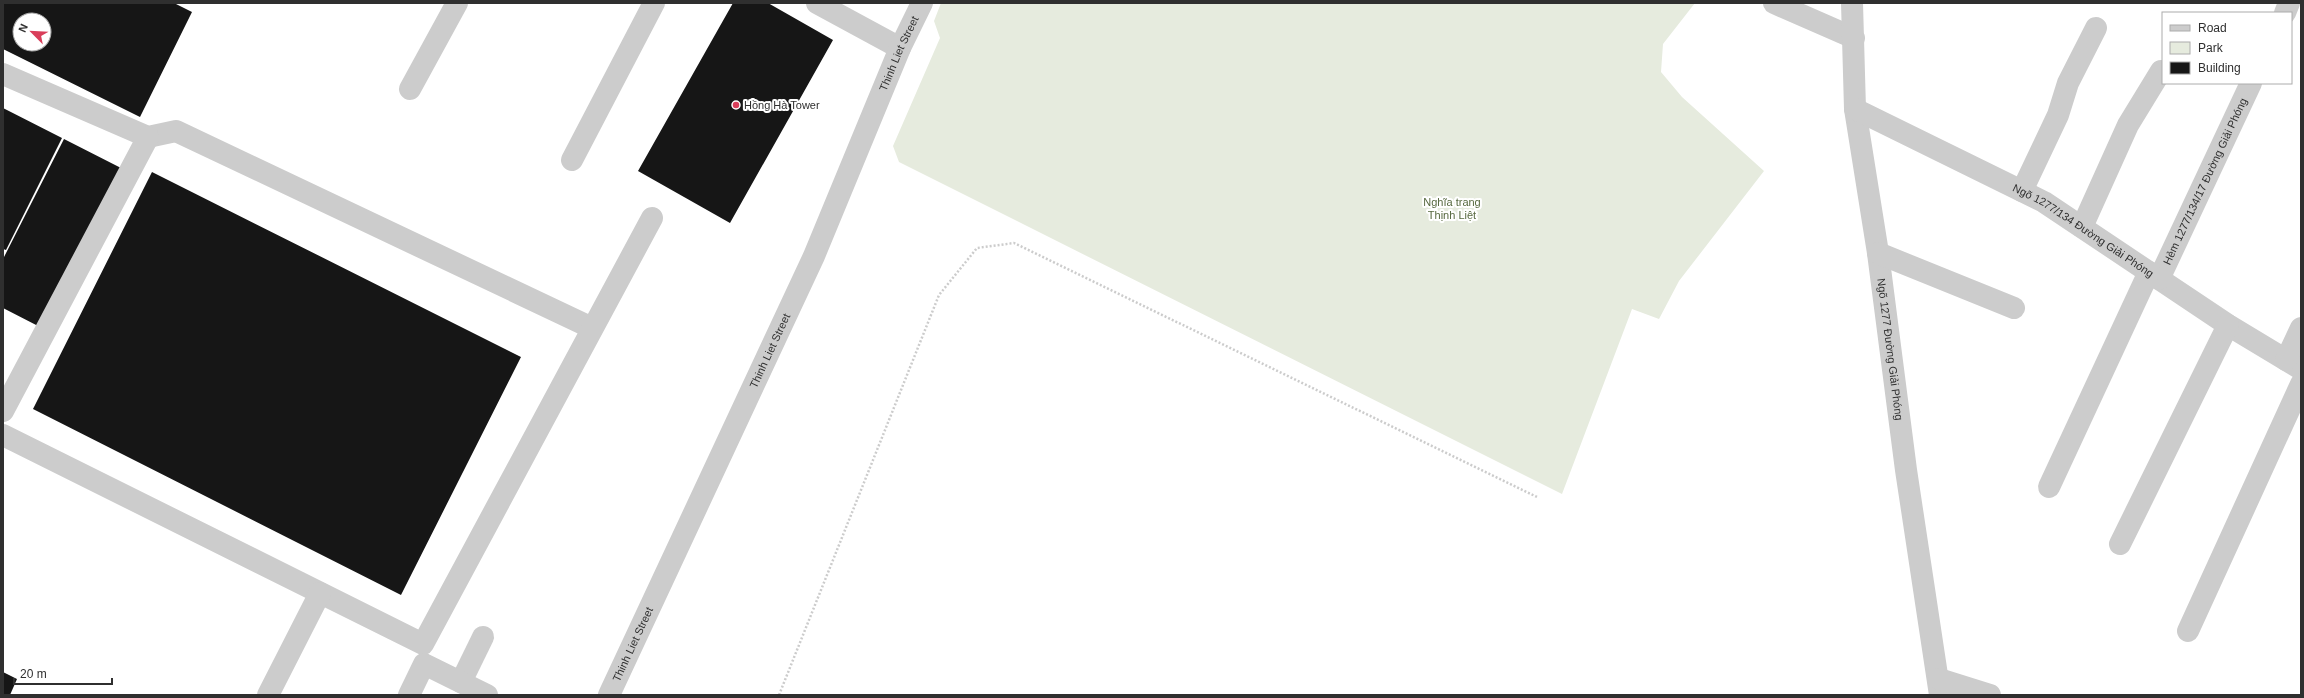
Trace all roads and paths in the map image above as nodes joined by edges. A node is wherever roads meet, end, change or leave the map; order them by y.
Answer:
1 (457, 3) edge
2 (654, 3) edge
3 (817, 3) edge
4 (922, 3) edge
5 (1774, 3) edge
6 (1852, 3) edge
7 (2096, 28) dead end
8 (1854, 38) junction
9 (900, 48) junction
10 (2160, 71) dead end
11 (3, 74) edge
12 (2250, 84) edge
13 (410, 89) dead end
14 (1855, 109) junction
15 (148, 137) junction
16 (572, 160) dead end
17 (2022, 191) junction
18 (652, 218) dead end
19 (2082, 227) junction
20 (1878, 253) junction
21 (2154, 275) junction
22 (2014, 308) dead end
23 (2228, 325) junction
24 (592, 328) junction
25 (2301, 328) edge
26 (2293, 364) edge
27 (2301, 384) edge
28 (3, 411) edge
29 (3, 434) edge
30 (2050, 487) dead end
31 (1537, 498) dead end
32 (2120, 544) dead end
33 (320, 593) junction
34 (2188, 630) dead end
35 (483, 637) dead end
36 (461, 682) junction
37 (1940, 687) edge
38 (268, 695) edge
39 (409, 695) edge
40 (487, 695) edge
41 (609, 695) edge
42 (779, 695) edge
43 (1990, 695) edge

1 - 13 street
2 - 16 street
3 - 9 street
4 - 9 street, Thinh Liet Street
5 - 8 street
6 - 8 street, Ngõ 1277 Đường Giải Phóng
7 - 17 street
8 - 14 street, Ngõ 1277 Đường Giải Phóng
9 - 41 street, Thinh Liet Street
10 - 19 street
11 - 15 street
12 - 21 street, Hẻm 1277/134/17 Đường Giải Phóng
14 - 17 street, Ngõ 1277/134 Đường Giải Phóng
14 - 20 street, Ngõ 1277 Đường Giải Phóng
15 - 24 street
15 - 28 street
17 - 19 street, Ngõ 1277/134 Đường Giải Phóng
18 - 24 street
19 - 21 street, Ngõ 1277/134 Đường Giải Phóng
20 - 22 street
20 - 37 street, Ngõ 1277 Đường Giải Phóng
21 - 23 street, Ngõ 1277/134 Đường Giải Phóng
21 - 30 street, Hẻm 1277/134/17 Đường Giải Phóng
23 - 26 street, Ngõ 1277/134 Đường Giải Phóng
23 - 32 street
24 - 33 street
25 - 26 street
27 - 34 street
29 - 33 street
31 - 42 path
33 - 38 street
35 - 36 street
36 - 39 street
36 - 40 street
37 - 43 street

